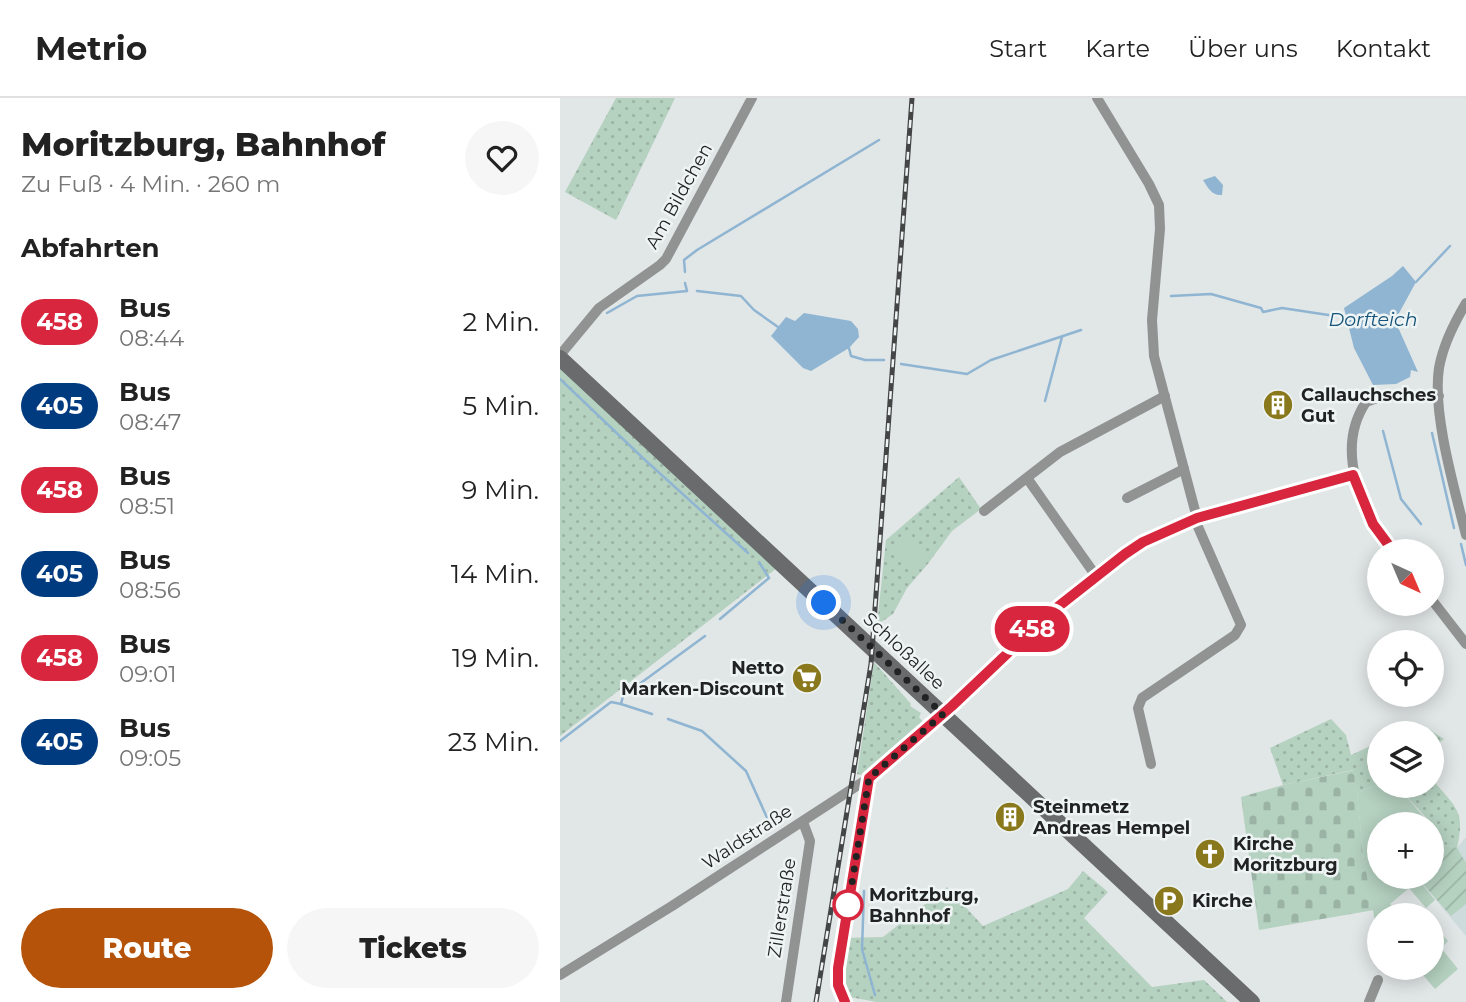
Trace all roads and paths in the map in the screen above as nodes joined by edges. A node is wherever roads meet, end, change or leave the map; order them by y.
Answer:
1 (752, 98) edge
2 (1097, 98) edge
3 (1466, 303) edge
4 (560, 356) edge
5 (1165, 396) junction
6 (1439, 396) junction
7 (1184, 469) junction
8 (1353, 475) junction
9 (1027, 478) junction
10 (1127, 498) dead end
11 (984, 511) dead end
12 (1196, 519) junction
13 (1466, 535) edge
14 (1384, 539) edge
15 (1096, 576) junction
16 (1444, 616) edge
17 (1466, 645) edge
18 (943, 714) junction
19 (1151, 764) dead end
20 (869, 778) junction
21 (803, 821) junction
22 (560, 975) edge
23 (1378, 980) dead end
24 (786, 1002) edge
25 (845, 1002) edge
26 (1252, 1002) edge
27 (1369, 1002) edge

1 - 4 street, Am Bildchen
2 - 5 street
3 - 6 street
4 - 18 main road, Schloßallee
5 - 7 street
5 - 9 street
6 - 8 street
6 - 13 street
7 - 10 street
7 - 12 street
8 - 12 street, Waldstraße
8 - 14 street
9 - 11 street
9 - 15 street
12 - 15 street, Waldstraße
12 - 19 street
15 - 18 street, Waldstraße
16 - 17 street
18 - 20 street, Waldstraße
18 - 26 main road, Schloßallee
20 - 21 street, Waldstraße
20 - 25 street
21 - 22 street, Waldstraße
21 - 24 street, Zillerstraße
23 - 27 street

